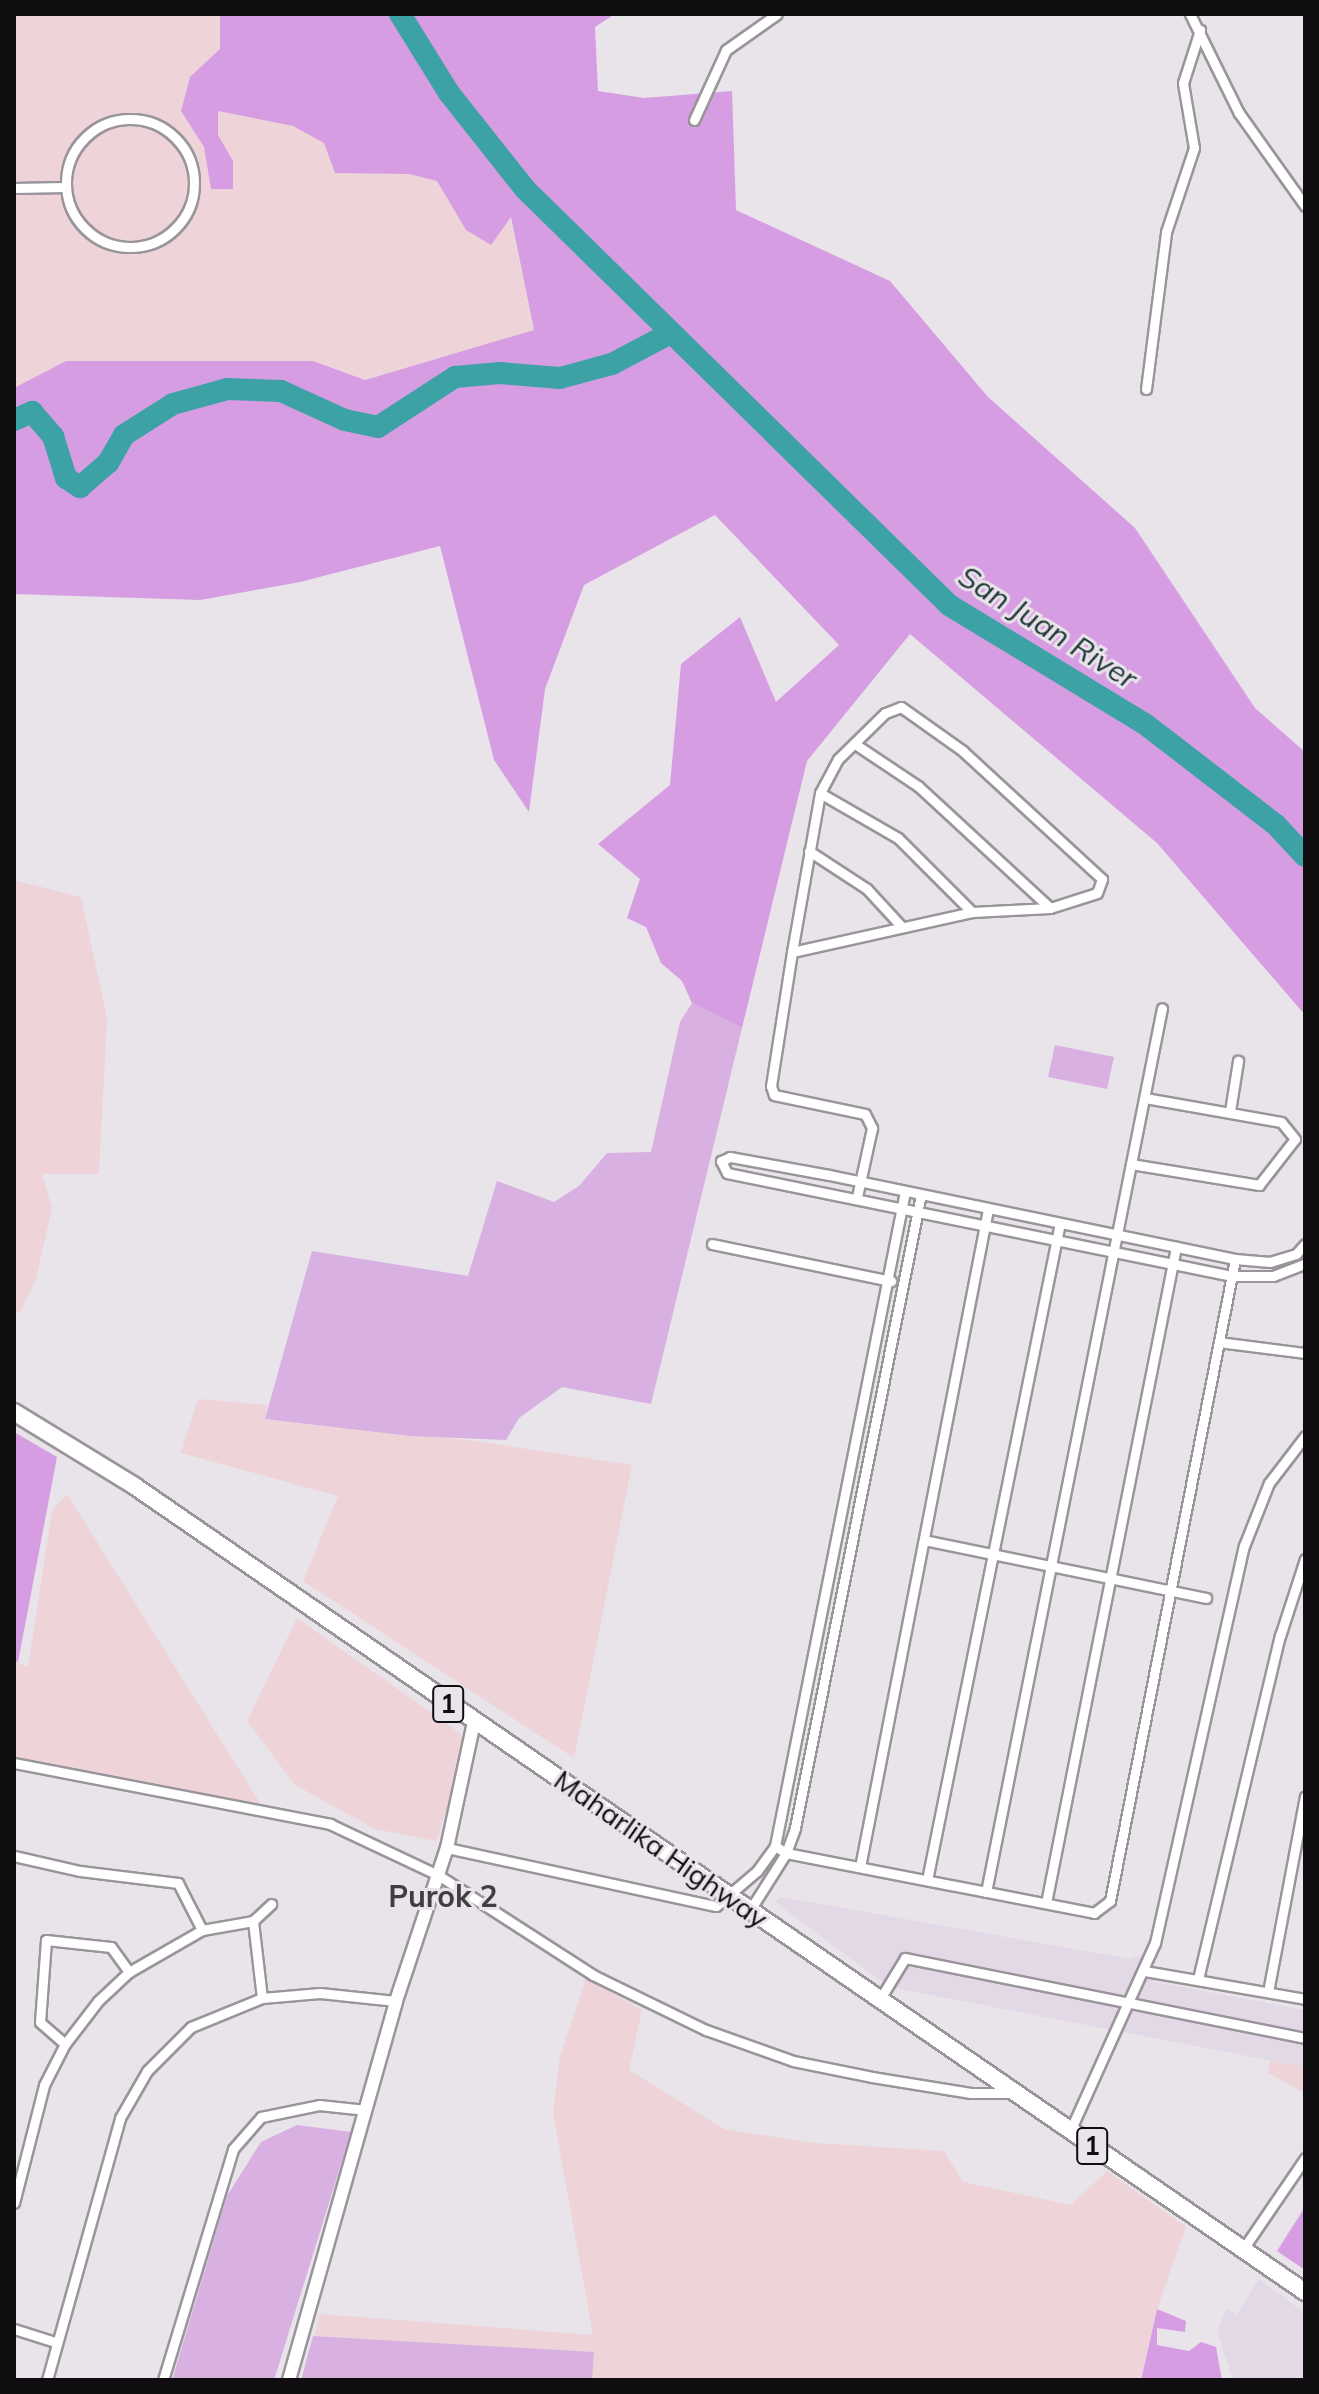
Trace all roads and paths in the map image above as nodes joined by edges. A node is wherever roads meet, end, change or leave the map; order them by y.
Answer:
1 (777, 14) edge
2 (1190, 14) edge
3 (1200, 30) junction
4 (694, 120) dead end
5 (65, 187) junction
6 (14, 188) edge
7 (1305, 206) edge
8 (1146, 389) dead end
9 (855, 744) junction
10 (820, 793) junction
11 (809, 851) junction
12 (1050, 908) junction
13 (972, 912) junction
14 (901, 926) junction
15 (792, 952) junction
16 (1162, 1008) dead end
17 (1238, 1061) dead end
18 (1145, 1098) junction
19 (1230, 1111) junction
20 (1131, 1164) junction
21 (860, 1182) junction
22 (905, 1191) junction
23 (921, 1194) junction
24 (857, 1197) junction
25 (902, 1206) junction
26 (918, 1209) junction
27 (988, 1209) junction
28 (1060, 1223) junction
29 (985, 1224) junction
30 (1117, 1235) junction
31 (1057, 1239) junction
32 (712, 1244) dead end
33 (1305, 1244) edge
34 (1176, 1247) junction
35 (1114, 1251) junction
36 (1235, 1259) junction
37 (1172, 1263) junction
38 (1305, 1264) edge
39 (1232, 1276) junction
40 (888, 1280) junction
41 (902, 1283) junction
42 (1219, 1342) junction
43 (1305, 1353) edge
44 (14, 1412) edge
45 (1305, 1436) edge
46 (924, 1540) junction
47 (993, 1554) junction
48 (1305, 1559) edge
49 (1051, 1566) junction
50 (1111, 1578) junction
51 (1170, 1591) junction
52 (1206, 1598) dead end
53 (474, 1722) junction
54 (14, 1763) edge
55 (1305, 1796) edge
56 (775, 1846) junction
57 (447, 1848) junction
58 (786, 1853) junction
59 (14, 1856) edge
60 (860, 1867) junction
61 (438, 1875) junction
62 (927, 1880) junction
63 (986, 1892) junction
64 (730, 1897) junction
65 (1046, 1903) junction
66 (271, 1904) dead end
67 (750, 1910) junction
68 (253, 1921) junction
69 (202, 1930) junction
70 (1145, 1971) junction
71 (129, 1972) junction
72 (1198, 1979) junction
73 (1268, 1992) junction
74 (262, 1998) junction
75 (880, 1999) junction
76 (1305, 1999) edge
77 (396, 2001) junction
78 (1130, 2005) junction
79 (1305, 2038) edge
80 (65, 2044) junction
81 (1015, 2093) junction
82 (366, 2110) junction
83 (1070, 2131) junction
84 (1305, 2158) edge
85 (14, 2203) edge
86 (1243, 2249) junction
87 (1305, 2292) edge
88 (14, 2329) edge
89 (55, 2342) junction
90 (47, 2380) edge
91 (163, 2380) edge
92 (289, 2380) edge

1 - 4 street
2 - 3 street
3 - 7 street
3 - 8 street
5 - 5 street
5 - 6 street
9 - 10 street
9 - 12 street
9 - 12 street
10 - 11 street
10 - 13 street
11 - 14 street
11 - 15 street
12 - 13 street
13 - 14 street
14 - 15 street
15 - 21 street
16 - 18 street
17 - 19 street
18 - 19 street
18 - 20 street
19 - 20 street
20 - 30 street
21 - 22 street
21 - 24 street
21 - 24 street
22 - 23 street
22 - 25 street
23 - 26 street
23 - 27 street
24 - 25 street
25 - 26 street
25 - 40 street
26 - 29 street
26 - 41 street
27 - 28 street
27 - 29 street
28 - 30 street
28 - 31 street
29 - 31 street
29 - 46 street
30 - 34 street
30 - 35 street
31 - 35 street
31 - 47 street
32 - 40 street
33 - 36 street
34 - 36 street
34 - 37 street
35 - 37 street
35 - 49 street
36 - 39 street
37 - 39 street
37 - 50 street
38 - 39 street
39 - 42 street
40 - 41 street
40 - 56 street
41 - 58 street
42 - 43 street
42 - 51 street
44 - 53 highway, Maharlika Highway / 1
45 - 70 street
46 - 47 street
46 - 60 street
47 - 49 street
47 - 62 street
48 - 72 street
49 - 50 street
49 - 63 street
50 - 51 street
50 - 65 street
51 - 52 street
51 - 65 street
53 - 57 street
53 - 64 highway, Maharlika Highway / 1
54 - 61 street
55 - 73 street
56 - 58 street
56 - 64 street
57 - 61 street
57 - 64 street
58 - 60 street
58 - 67 street
59 - 69 street
60 - 62 street
61 - 77 street
61 - 81 street
62 - 63 street
63 - 65 street
64 - 67 highway, Maharlika Highway / 1
66 - 68 street
67 - 75 highway, Maharlika Highway / 1
68 - 69 street
68 - 74 street
69 - 71 street
70 - 72 street
70 - 78 street
71 - 80 street
71 - 80 street
72 - 73 street
73 - 76 street
74 - 77 street
74 - 89 street
75 - 78 street
75 - 81 highway, Maharlika Highway / 1
77 - 82 street
78 - 79 street
78 - 83 street
80 - 85 street
81 - 83 highway, Maharlika Highway / 1
82 - 91 street
82 - 92 street
83 - 86 highway, Maharlika Highway / 1
84 - 86 street
86 - 87 highway, Maharlika Highway / 1
88 - 89 street
89 - 90 street

